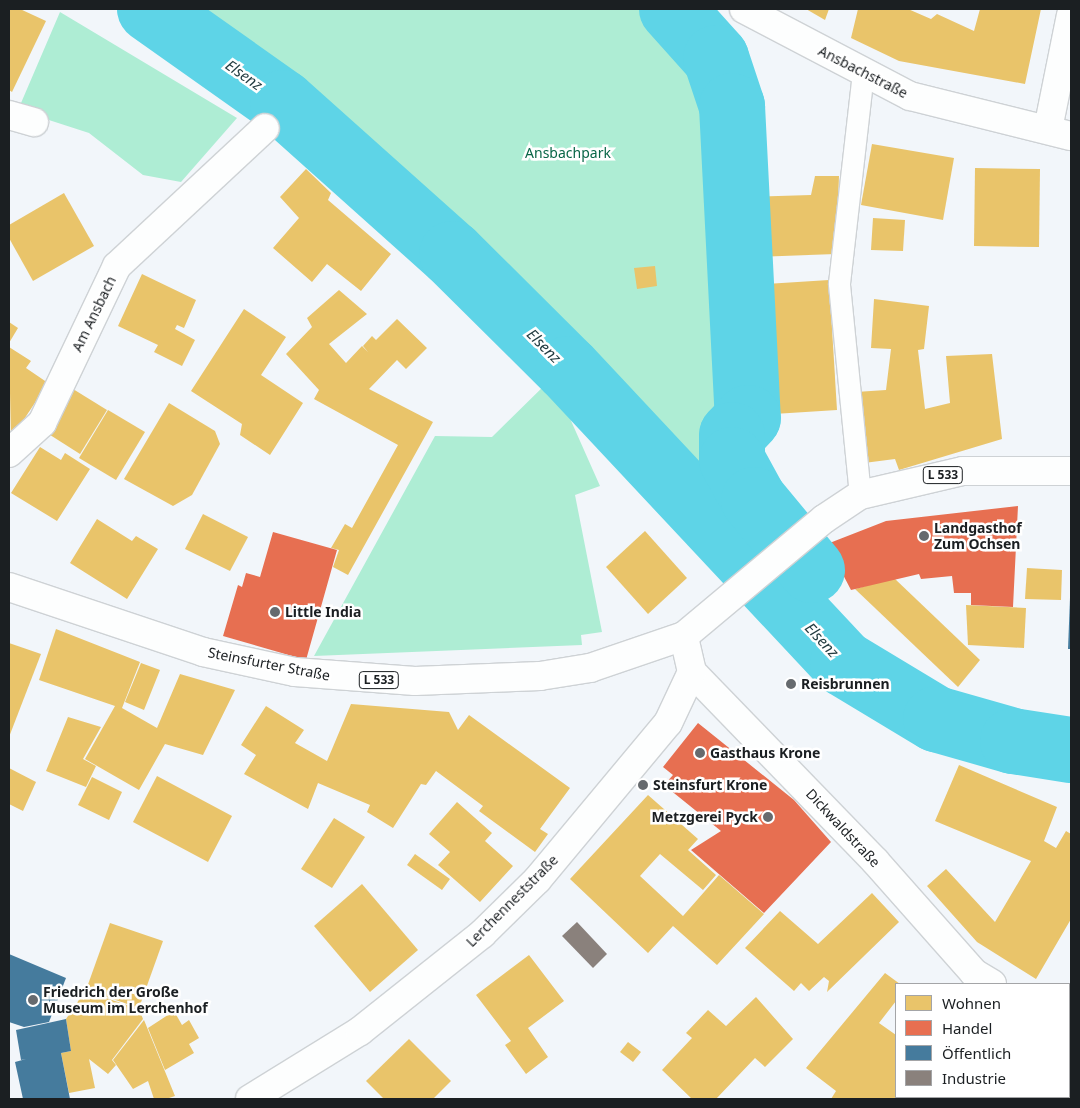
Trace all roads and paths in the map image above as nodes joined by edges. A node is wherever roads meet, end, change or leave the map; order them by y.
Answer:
1 (744, 9) edge
2 (1071, 15) edge
3 (863, 73) junction
4 (265, 128) dead end
5 (1060, 133) edge
6 (9, 453) edge
7 (1071, 471) edge
8 (860, 495) junction
9 (9, 587) edge
10 (684, 636) junction
11 (692, 672) junction
12 (990, 983) edge
13 (250, 1099) edge

1 - 3 street, Ansbachstraße
2 - 5 street
3 - 5 street, Ansbachstraße
3 - 8 lane
4 - 6 street, Am Ansbach
7 - 8 street, L 533
8 - 10 street, L 533
9 - 10 street, Steinsfurter Straße / L 533
10 - 11 street
11 - 12 street, Dickwaldstraße
11 - 13 street, Lerchenneststraße

